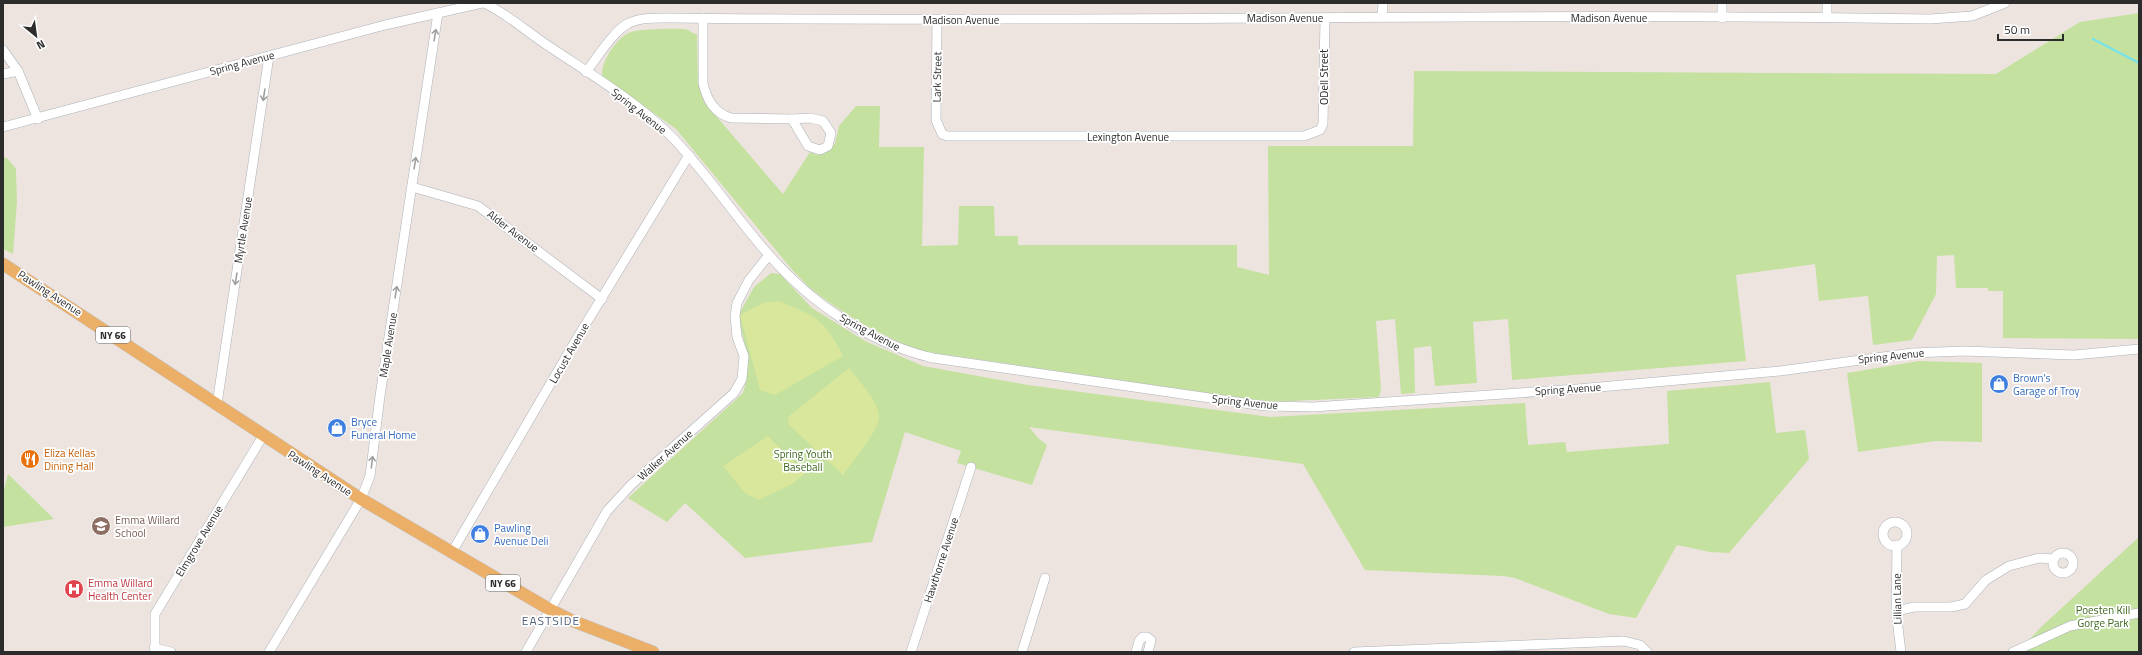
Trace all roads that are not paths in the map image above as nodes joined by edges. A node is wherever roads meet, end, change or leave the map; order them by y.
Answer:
1 (483, 3) edge
2 (1383, 3) edge
3 (1722, 3) edge
4 (1827, 3) edge
5 (2005, 3) edge
6 (438, 13) junction
7 (1382, 17) junction
8 (1827, 17) junction
9 (703, 18) junction
10 (1325, 18) junction
11 (1722, 18) junction
12 (937, 20) junction
13 (3, 50) edge
14 (270, 56) junction
15 (18, 71) junction
16 (586, 72) junction
17 (3, 74) edge
18 (38, 119) junction
19 (792, 119) junction
20 (3, 127) edge
21 (1315, 133) joint
22 (942, 134) joint
23 (689, 155) junction
24 (412, 187) junction
25 (769, 255) junction
26 (3, 264) edge
27 (602, 299) junction
28 (2139, 350) edge
29 (217, 404) junction
30 (263, 436) junction
31 (971, 467) dead end
32 (360, 499) junction
33 (1897, 545) dead end
34 (452, 552) junction
35 (2054, 559) dead end
36 (1045, 578) dead end
37 (549, 609) junction
38 (1896, 611) junction
39 (2139, 613) edge
40 (155, 650) edge
41 (650, 651) edge
42 (171, 652) edge
43 (270, 652) edge
44 (526, 652) edge
45 (911, 652) edge
46 (1022, 652) edge
47 (1136, 652) edge
48 (1148, 652) edge
49 (1354, 652) edge
50 (1647, 652) edge
51 (1901, 652) edge
52 (2013, 652) edge

1 - 6 street, Spring Avenue
1 - 16 street, Spring Avenue
2 - 7 street
3 - 11 street
4 - 8 street
5 - 8 street, Madison Avenue
6 - 14 street, Spring Avenue
24 -> 6 street, Maple Avenue
7 - 10 street, Madison Avenue
7 - 11 street, Madison Avenue
8 - 11 street, Madison Avenue
9 - 12 street, Madison Avenue
9 - 16 street, Madison Avenue
9 - 19 street
10 - 12 street, Madison Avenue
10 - 21 street, ODell Street
12 - 22 street, Lark Street
13 - 15 street
14 - 18 street, Spring Avenue
14 -> 29 street, Myrtle Avenue
15 - 17 street
15 - 18 street
16 - 23 street, Spring Avenue
18 - 20 street, Spring Avenue
19 - 19 street
21 - 22 street, Lexington Avenue
23 - 25 street, Spring Avenue
23 - 27 street, Locust Avenue
24 - 27 street, Alder Avenue
32 -> 24 street, Maple Avenue
25 - 28 street, Spring Avenue
25 - 37 street, Walker Avenue
26 - 29 main road, Pawling Avenue / NY 66
27 - 34 street, Locust Avenue
29 - 30 main road, Pawling Avenue / NY 66
30 - 32 main road, Pawling Avenue / NY 66
30 - 40 street, Elmgrove Avenue
31 - 45 street, Hawthorne Avenue
32 - 34 main road, Pawling Avenue / NY 66
32 - 43 street, Maple Avenue
33 - 38 street, Lillian Lane
34 - 37 main road, Pawling Avenue / NY 66
35 - 38 street
36 - 46 street
37 - 41 main road, Pawling Avenue / NY 66
37 - 44 street, Walker Avenue
38 - 51 street, Lillian Lane
39 - 52 street
40 - 42 street
47 - 48 street
49 - 50 street

